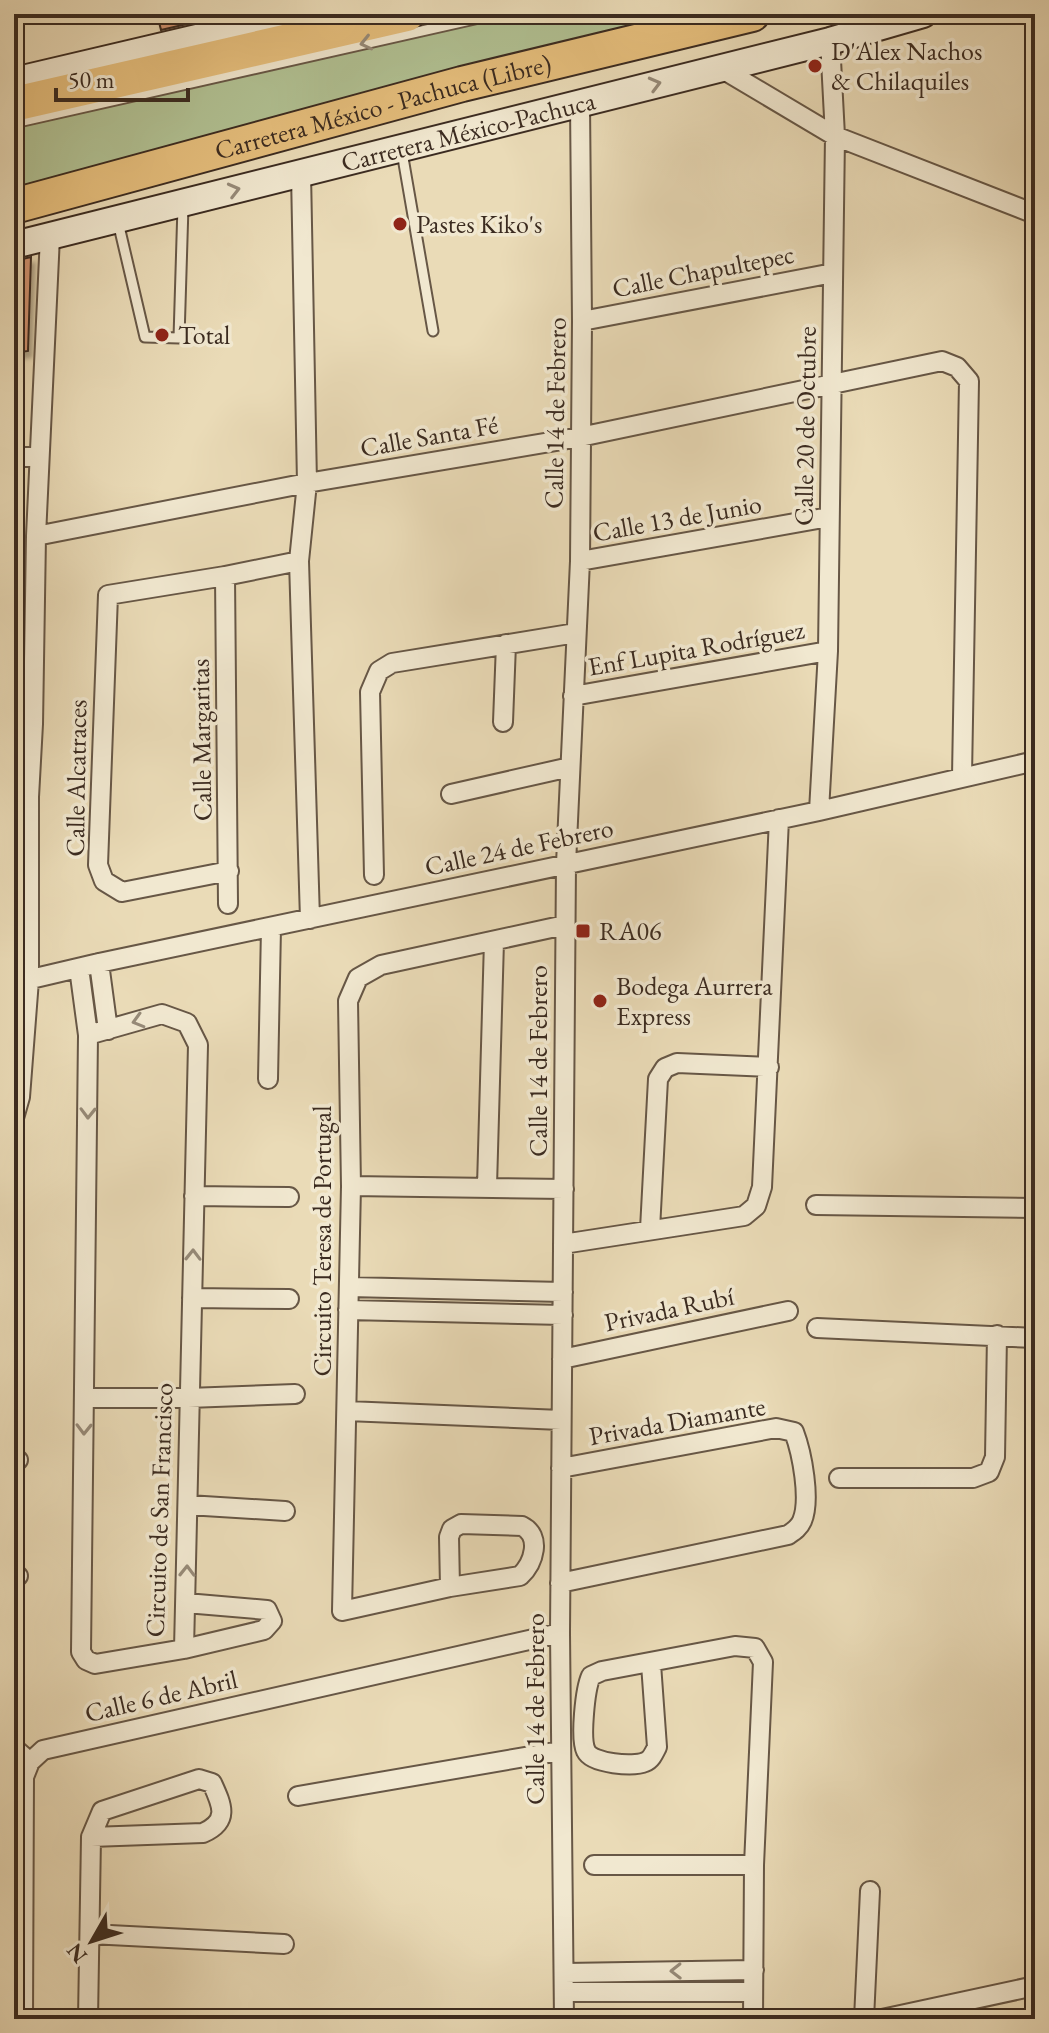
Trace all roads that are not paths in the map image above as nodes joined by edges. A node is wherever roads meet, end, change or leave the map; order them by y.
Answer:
1 (299, 14) edge
2 (407, 14) edge
3 (497, 14) edge
4 (711, 14) edge
5 (752, 14) edge
6 (923, 14) edge
7 (830, 41) junction
8 (719, 67) junction
9 (14, 81) edge
10 (580, 103) junction
11 (14, 104) edge
12 (14, 123) edge
13 (232, 135) dead end
14 (835, 136) junction
15 (401, 148) junction
16 (301, 173) junction
17 (183, 203) junction
18 (14, 206) edge
19 (1035, 214) edge
20 (118, 219) junction
21 (50, 236) junction
22 (14, 245) edge
23 (833, 273) junction
24 (582, 321) junction
25 (433, 331) dead end
26 (831, 386) junction
27 (580, 437) junction
28 (14, 457) edge
29 (39, 457) junction
30 (307, 483) junction
31 (829, 517) junction
32 (36, 536) junction
33 (299, 561) junction
34 (580, 561) junction
35 (225, 576) junction
36 (576, 633) junction
37 (506, 644) junction
38 (828, 651) junction
39 (573, 696) junction
40 (503, 722) dead end
41 (33, 724) junction
42 (14, 725) edge
43 (1035, 761) edge
44 (570, 767) junction
45 (962, 776) junction
46 (451, 794) dead end
47 (819, 811) junction
48 (779, 819) junction
49 (566, 864) junction
50 (229, 871) junction
51 (374, 875) dead end
52 (228, 904) dead end
53 (310, 919) junction
54 (565, 925) junction
55 (271, 928) junction
56 (494, 941) junction
57 (99, 963) junction
58 (79, 968) junction
59 (21, 982) edge
60 (108, 1030) junction
61 (88, 1035) junction
62 (769, 1067) junction
63 (268, 1079) dead end
64 (14, 1118) edge
65 (351, 1186) junction
66 (487, 1186) junction
67 (564, 1189) junction
68 (194, 1196) junction
69 (289, 1197) dead end
70 (816, 1205) dead end
71 (1035, 1208) edge
72 (650, 1229) junction
73 (563, 1244) junction
74 (349, 1287) junction
75 (563, 1292) junction
76 (192, 1298) junction
77 (289, 1299) dead end
78 (348, 1310) junction
79 (788, 1311) dead end
80 (563, 1315) junction
81 (817, 1328) dead end
82 (997, 1335) junction
83 (1035, 1338) edge
84 (562, 1359) junction
85 (295, 1394) dead end
86 (85, 1398) junction
87 (188, 1398) junction
88 (347, 1411) junction
89 (561, 1420) junction
90 (561, 1468) junction
91 (839, 1478) dead end
92 (188, 1505) junction
93 (285, 1511) dead end
94 (560, 1583) junction
95 (450, 1587) junction
96 (186, 1603) junction
97 (560, 1633) junction
98 (184, 1649) junction
99 (651, 1664) junction
100 (14, 1748) edge
101 (560, 1751) junction
102 (30, 1762) junction
103 (298, 1796) dead end
104 (91, 1837) junction
105 (594, 1865) dead end
106 (754, 1865) junction
107 (870, 1891) dead end
108 (90, 1934) junction
109 (284, 1944) dead end
110 (754, 1970) junction
111 (564, 1982) junction
112 (1035, 1986) edge
113 (753, 1992) junction
114 (23, 2019) edge
115 (88, 2019) edge
116 (564, 2019) edge
117 (753, 2019) edge
118 (864, 2019) edge
119 (882, 2019) edge

1 - 9 street
2 - 11 highway
3 -> 12 lane
4 - 13 lane
5 - 18 highway, Carretera México - Pachuca (Libre)
6 - 7 street, Carretera México-Pachuca
7 - 8 street, Carretera México-Pachuca
7 - 14 street, Calle 20 de Octubre
10 -> 8 street, Carretera México-Pachuca
8 - 14 street
10 - 15 street, Carretera México-Pachuca
10 - 24 street, Calle 14 de Febrero
14 - 19 street
14 - 23 street, Calle 20 de Octubre
15 - 16 street, Carretera México-Pachuca
15 - 25 lane
17 -> 16 street, Carretera México-Pachuca
16 - 30 street
17 - 20 street, Carretera México-Pachuca
17 - 20 lane
20 - 21 street, Carretera México-Pachuca
21 - 22 street, Carretera México-Pachuca
21 - 29 street
23 - 24 street, Calle Chapultepec
23 - 26 street, Calle 20 de Octubre
24 - 27 street, Calle 14 de Febrero
26 - 27 street, Calle Santa Fé
26 - 31 street, Calle 20 de Octubre
26 - 45 street, Calle Santa Fé
27 - 30 street, Calle Santa Fé
27 - 34 street, Calle 14 de Febrero
28 - 29 street
29 - 32 street
30 - 32 street, Calle Santa Fé
30 - 33 street
31 - 34 street, Calle 13 de Junio
31 - 38 street, Calle 20 de Octubre
32 - 41 street
33 - 35 street
33 - 53 street
34 - 36 street, Calle 14 de Febrero
35 - 50 street, Calle Margaritas
35 - 50 street, Calle Alcatraces
36 - 37 street
36 - 39 street, Calle 14 de Febrero
37 - 40 street
37 - 51 street
38 - 39 street, Enf Lupita Rodríguez
38 - 47 street, Calle 20 de Octubre
39 - 44 street, Calle 14 de Febrero
41 - 42 street
41 - 59 street
43 - 45 street, Calle 24 de Febrero
44 - 46 street
44 - 49 street, Calle 14 de Febrero
45 - 47 street, Calle 24 de Febrero
47 - 48 street, Calle 24 de Febrero
48 - 49 street, Calle 24 de Febrero
48 - 62 street
49 - 53 street, Calle 24 de Febrero
49 - 54 street, Calle 14 de Febrero
50 - 52 street, Calle Margaritas
53 - 55 street, Calle 24 de Febrero
54 - 56 street, Circuito Teresa de Portugal
54 - 67 street, Calle 14 de Febrero
55 - 57 street, Calle 24 de Febrero
55 - 63 street
56 - 65 street, Circuito Teresa de Portugal
56 - 66 street
57 - 58 street, Calle 24 de Febrero
57 - 60 street
58 - 59 street, Calle 24 de Febrero
58 - 61 street, Circuito de San Francisco
59 - 64 street
60 - 61 street, Circuito de San Francisco
68 -> 60 street, Circuito de San Francisco
61 -> 86 street, Circuito de San Francisco
62 - 72 street
62 - 72 street
65 - 66 street
65 - 74 street, Circuito Teresa de Portugal
66 - 67 street
67 - 73 street, Calle 14 de Febrero
68 - 69 street
76 -> 68 street, Circuito de San Francisco
70 - 71 street
72 - 73 street
73 - 75 street, Calle 14 de Febrero
74 - 75 street
74 - 78 street, Circuito Teresa de Portugal
75 - 80 street, Calle 14 de Febrero
76 - 77 street
76 - 87 street, Circuito de San Francisco
78 - 80 street
78 - 88 street, Circuito Teresa de Portugal
79 - 84 street, Privada Rubí
80 - 84 street, Calle 14 de Febrero
81 - 82 street
82 - 83 street
82 - 91 street
84 - 89 street, Calle 14 de Febrero
85 - 87 street
86 - 87 street
86 -> 98 street, Circuito de San Francisco
87 - 92 street, Circuito de San Francisco
88 - 89 street
88 - 95 street, Circuito Teresa de Portugal
89 - 90 street, Calle 14 de Febrero
90 - 94 street, Calle 14 de Febrero
90 - 94 street, Privada Diamante
92 - 93 street
96 -> 92 street, Circuito de San Francisco
94 - 97 street, Calle 14 de Febrero
95 - 95 street, Circuito Teresa de Portugal
96 - 98 street, Circuito de San Francisco
96 - 98 street
97 - 101 street, Calle 14 de Febrero
97 - 102 street, Calle 6 de Abril
99 - 99 street
99 - 106 street
100 - 102 street
101 - 103 street
101 - 111 street, Calle 14 de Febrero
102 - 114 street
104 - 104 street
104 - 108 street
105 - 106 street
106 - 110 street
107 - 118 street
108 - 109 street
108 - 115 street
110 -> 111 street
110 - 113 street
111 - 113 street
111 - 116 street, Calle 14 de Febrero
112 - 119 street
113 - 117 street

